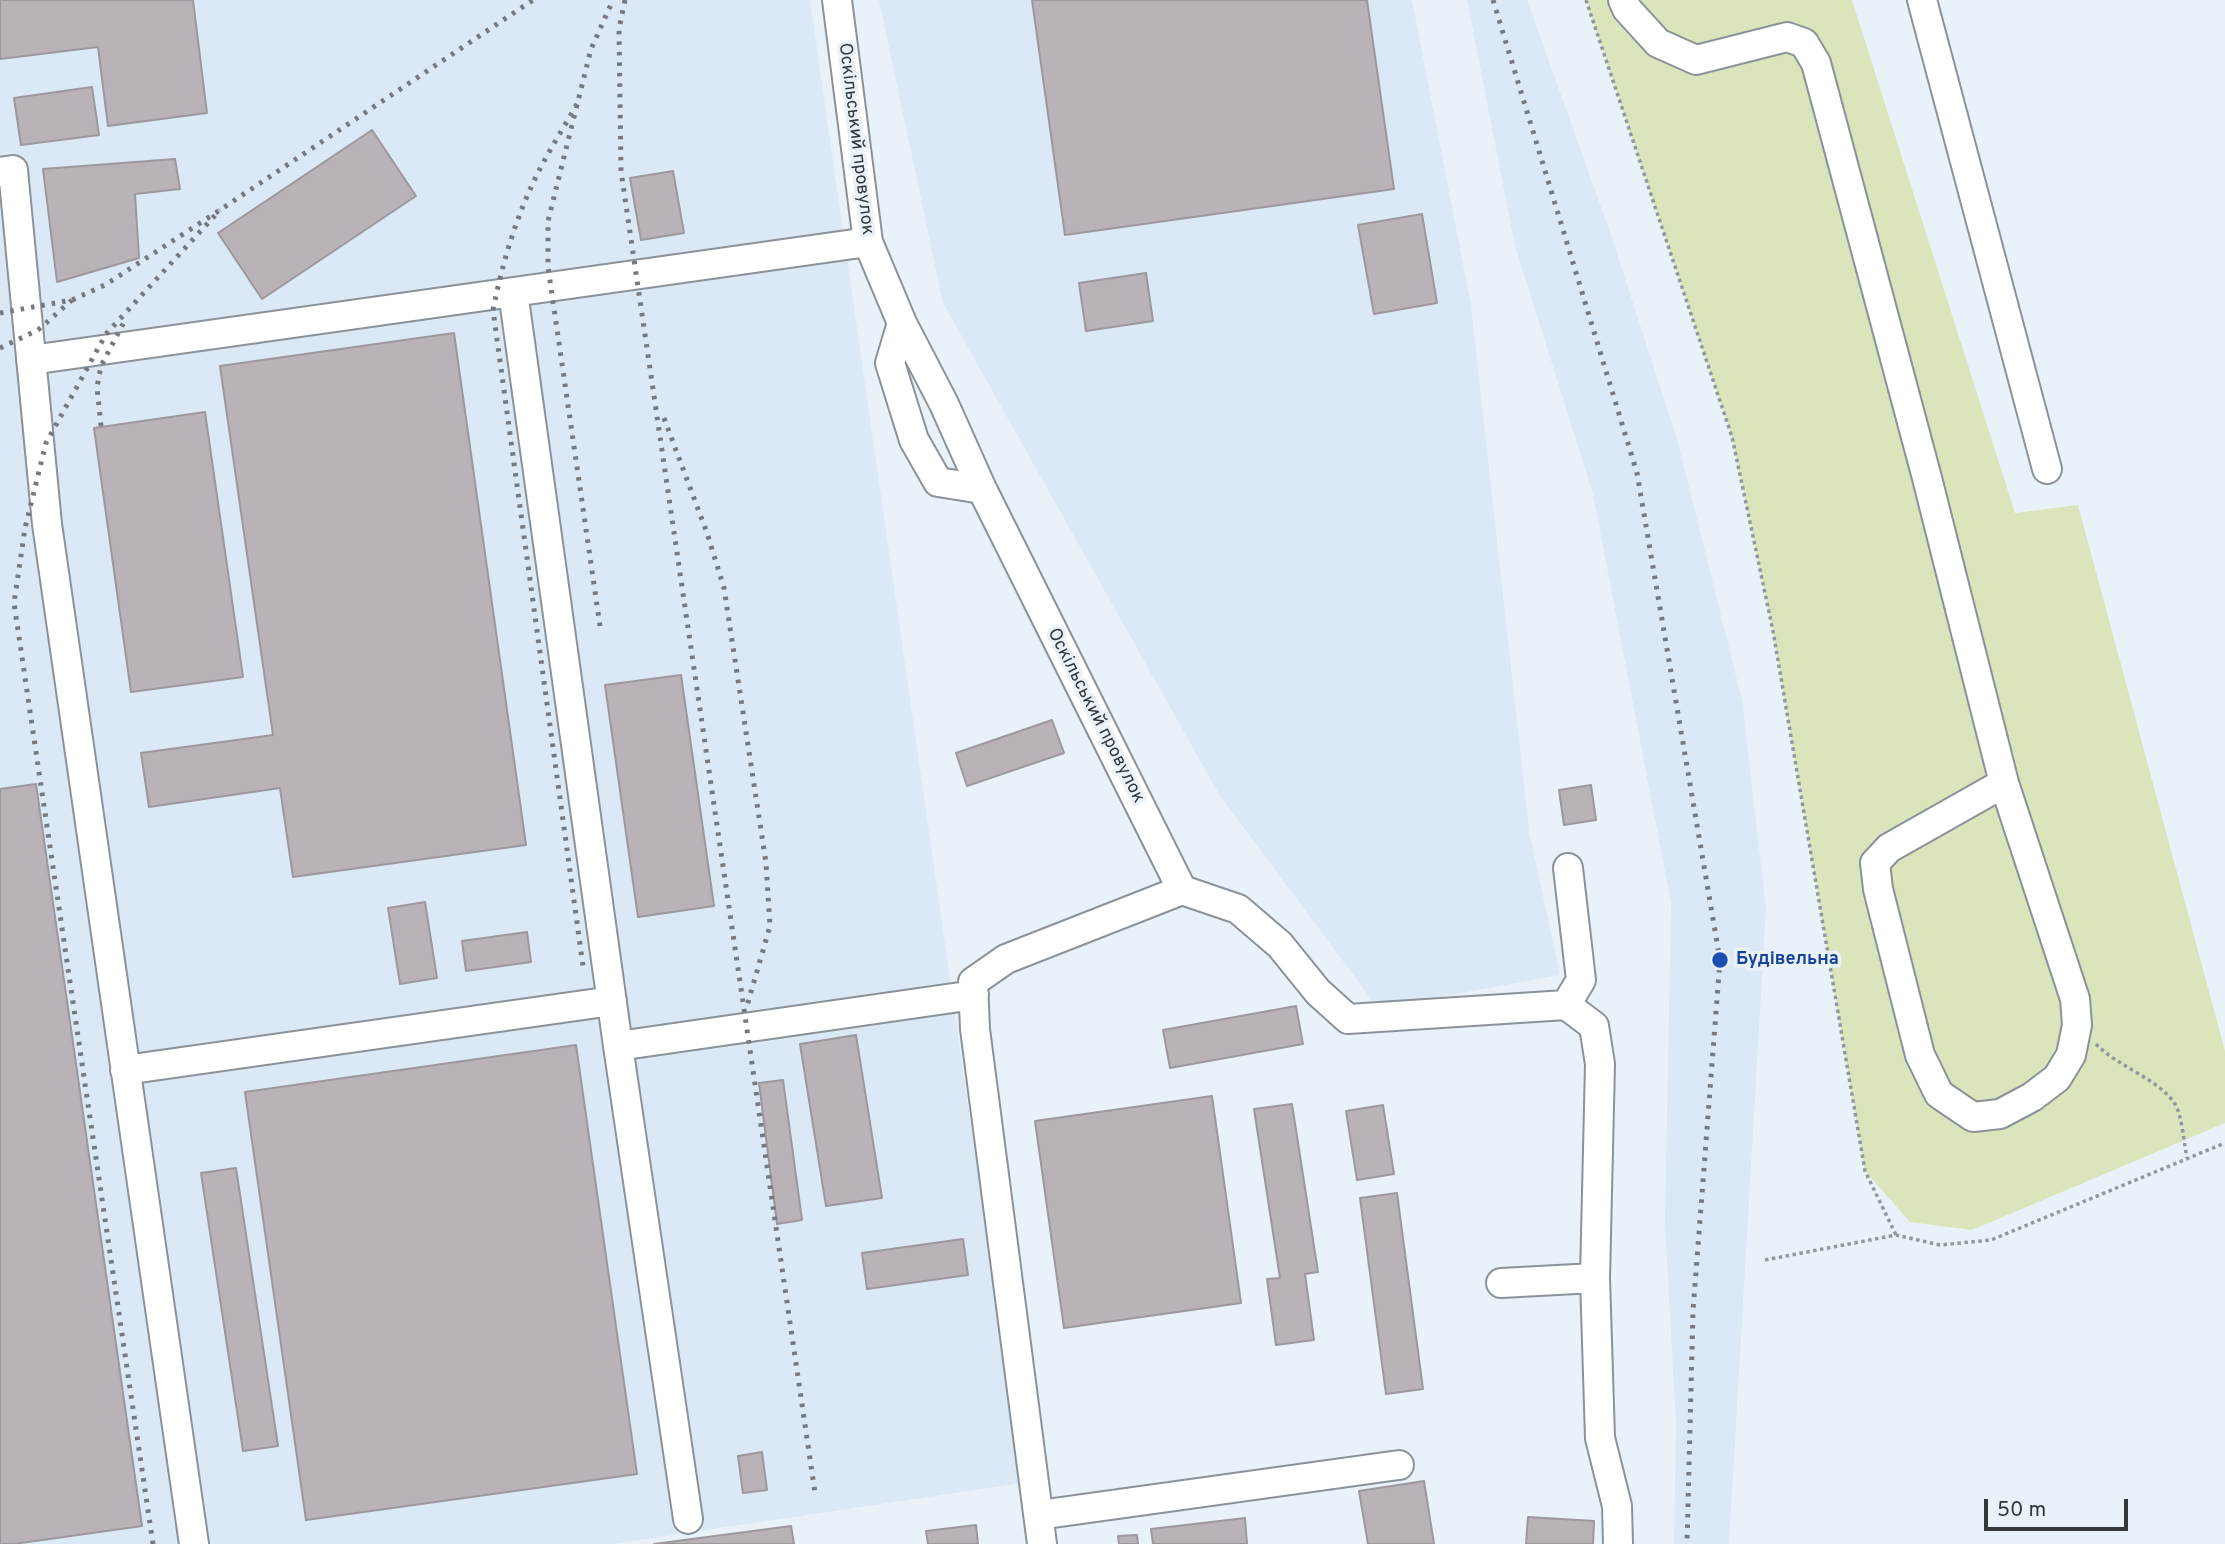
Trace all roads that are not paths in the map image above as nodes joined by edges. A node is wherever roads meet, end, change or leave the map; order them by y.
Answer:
1 (837, 0) edge
2 (1623, 0) edge
3 (1922, 0) edge
4 (0, 172) edge
5 (868, 242) junction
6 (513, 292) junction
7 (902, 323) junction
8 (31, 360) junction
9 (2047, 469) dead end
10 (982, 489) junction
11 (2004, 783) junction
12 (1568, 868) dead end
13 (1182, 890) junction
14 (974, 995) junction
15 (612, 1002) junction
16 (1566, 1005) junction
17 (618, 1046) junction
18 (125, 1069) junction
19 (1595, 1278) junction
20 (1501, 1283) dead end
21 (1399, 1465) dead end
22 (1040, 1515) junction
23 (688, 1519) dead end
24 (194, 1544) edge
25 (1042, 1544) edge
26 (1618, 1544) edge

1 - 5 street, Оскільський провулок
2 - 11 street
3 - 9 street
4 - 8 street
5 - 6 street
5 - 7 street, Оскільський провулок
6 - 8 street
6 - 15 street
7 - 10 street, Оскільський провулок
7 - 10 street
8 - 18 street
10 - 13 street, Оскільський провулок
11 - 11 street
12 - 16 street
13 - 14 street
13 - 16 street
14 - 17 street
14 - 22 street
15 - 17 street
15 - 18 street
16 - 19 street
17 - 23 street
18 - 24 street
19 - 20 street
19 - 26 street
21 - 22 street
22 - 25 street

